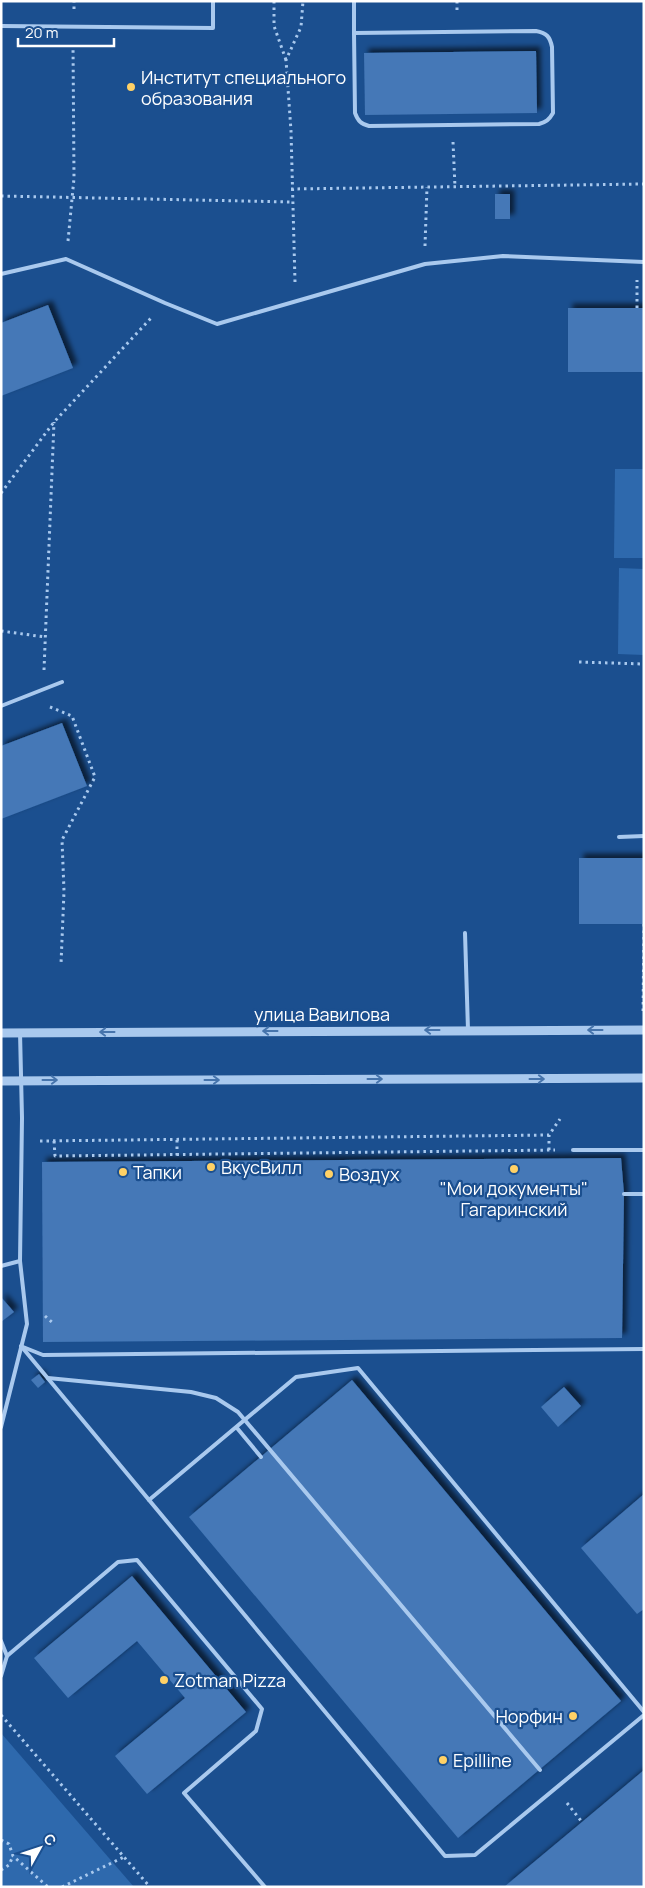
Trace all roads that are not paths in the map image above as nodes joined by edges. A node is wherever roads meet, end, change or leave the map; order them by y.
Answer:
1 (213, 1) edge
2 (354, 1) edge
3 (1, 26) edge
4 (354, 33) junction
5 (644, 262) edge
6 (1, 274) edge
7 (62, 682) dead end
8 (1, 706) edge
9 (644, 836) edge
10 (619, 837) dead end
11 (465, 933) dead end
12 (468, 1030) junction
13 (644, 1030) edge
14 (20, 1032) junction
15 (1, 1033) edge
16 (644, 1078) edge
17 (1, 1080) edge
18 (21, 1080) junction
19 (573, 1150) road end
20 (644, 1150) edge
21 (624, 1194) dead end
22 (644, 1194) edge
23 (20, 1261) junction
24 (1, 1266) edge
25 (21, 1346) junction
26 (644, 1349) edge
27 (48, 1378) junction
28 (1, 1427) edge
29 (237, 1428) junction
30 (261, 1456) dead end
31 (149, 1500) junction
32 (1, 1641) edge
33 (7, 1656) junction
34 (1, 1676) edge
35 (644, 1713) edge
36 (540, 1770) dead end
37 (265, 1887) edge

1 - 3 lane
2 - 4 lane
4 - 4 lane
5 - 6 lane
7 - 8 lane
9 - 10 lane
11 - 12 lane
13 -> 12 street, улица Вавилова
12 -> 14 street, улица Вавилова
14 - 15 street, улица Вавилова
14 - 18 lane
18 -> 16 street
17 - 18 street
18 - 23 lane
19 - 20 lane
21 - 22 lane
23 - 24 lane
23 - 25 lane
25 - 26 lane
25 - 27 lane
25 - 28 lane
27 - 31 lane
27 - 36 lane
29 - 30 lane
29 - 31 lane
29 - 35 lane
31 - 35 lane
32 - 33 lane
33 - 34 lane
33 - 37 lane

